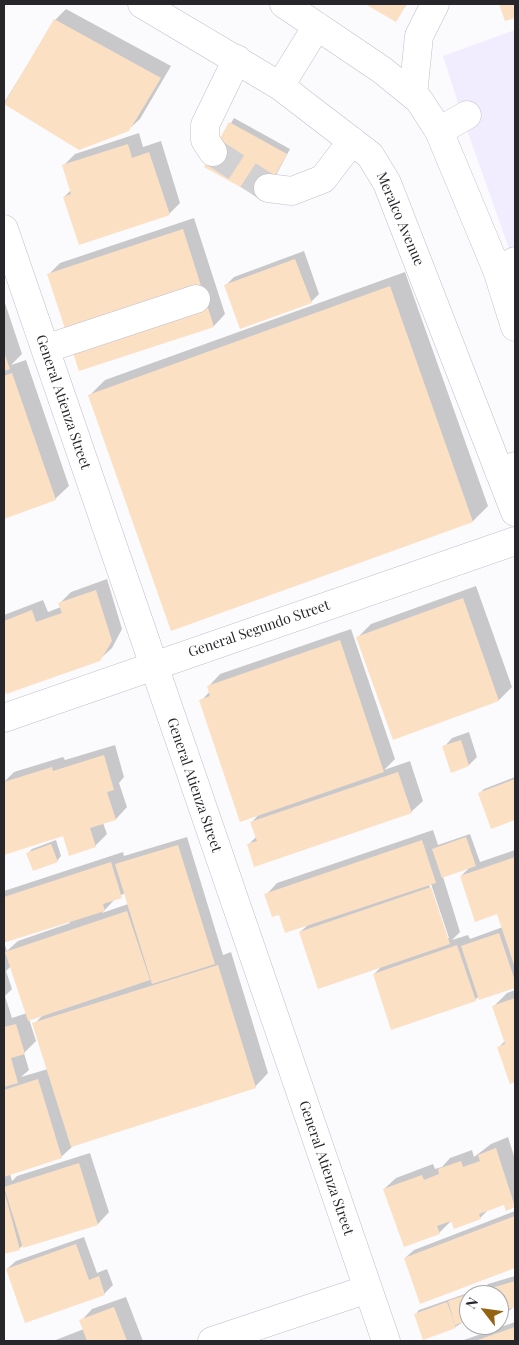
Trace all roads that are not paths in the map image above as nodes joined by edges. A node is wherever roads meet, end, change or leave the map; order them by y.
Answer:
1 (142, 4) edge
2 (284, 4) edge
3 (435, 4) edge
4 (317, 26) junction
5 (237, 59) junction
6 (280, 86) junction
7 (413, 95) junction
8 (467, 115) dead end
9 (439, 131) junction
10 (352, 141) junction
11 (212, 152) tunnel mouth
12 (268, 188) tunnel mouth
13 (4, 229) edge
14 (506, 266) edge
15 (196, 300) dead end
16 (515, 327) edge
17 (45, 349) junction
18 (507, 468) edge
19 (515, 512) edge
20 (515, 541) edge
21 (154, 666) junction
22 (4, 718) edge
23 (368, 1288) junction
24 (212, 1341) edge
25 (386, 1341) edge

1 - 5 street, Meralco Avenue
2 - 4 street
3 - 7 street
4 - 6 street
4 - 7 street
5 - 6 street, Meralco Avenue
5 - 11 street
6 - 10 street, Meralco Avenue
7 - 9 street
8 - 9 street
9 - 14 street
10 - 12 street
10 - 18 street, Meralco Avenue
13 - 17 street, General Atienza Street
14 - 16 street
15 - 17 street
17 - 21 street, General Atienza Street
18 - 19 street, Meralco Avenue
20 - 21 street, General Segundo Street
21 - 22 street, General Segundo Street
21 - 23 street, General Atienza Street
23 - 24 street
23 - 25 street, General Atienza Street

